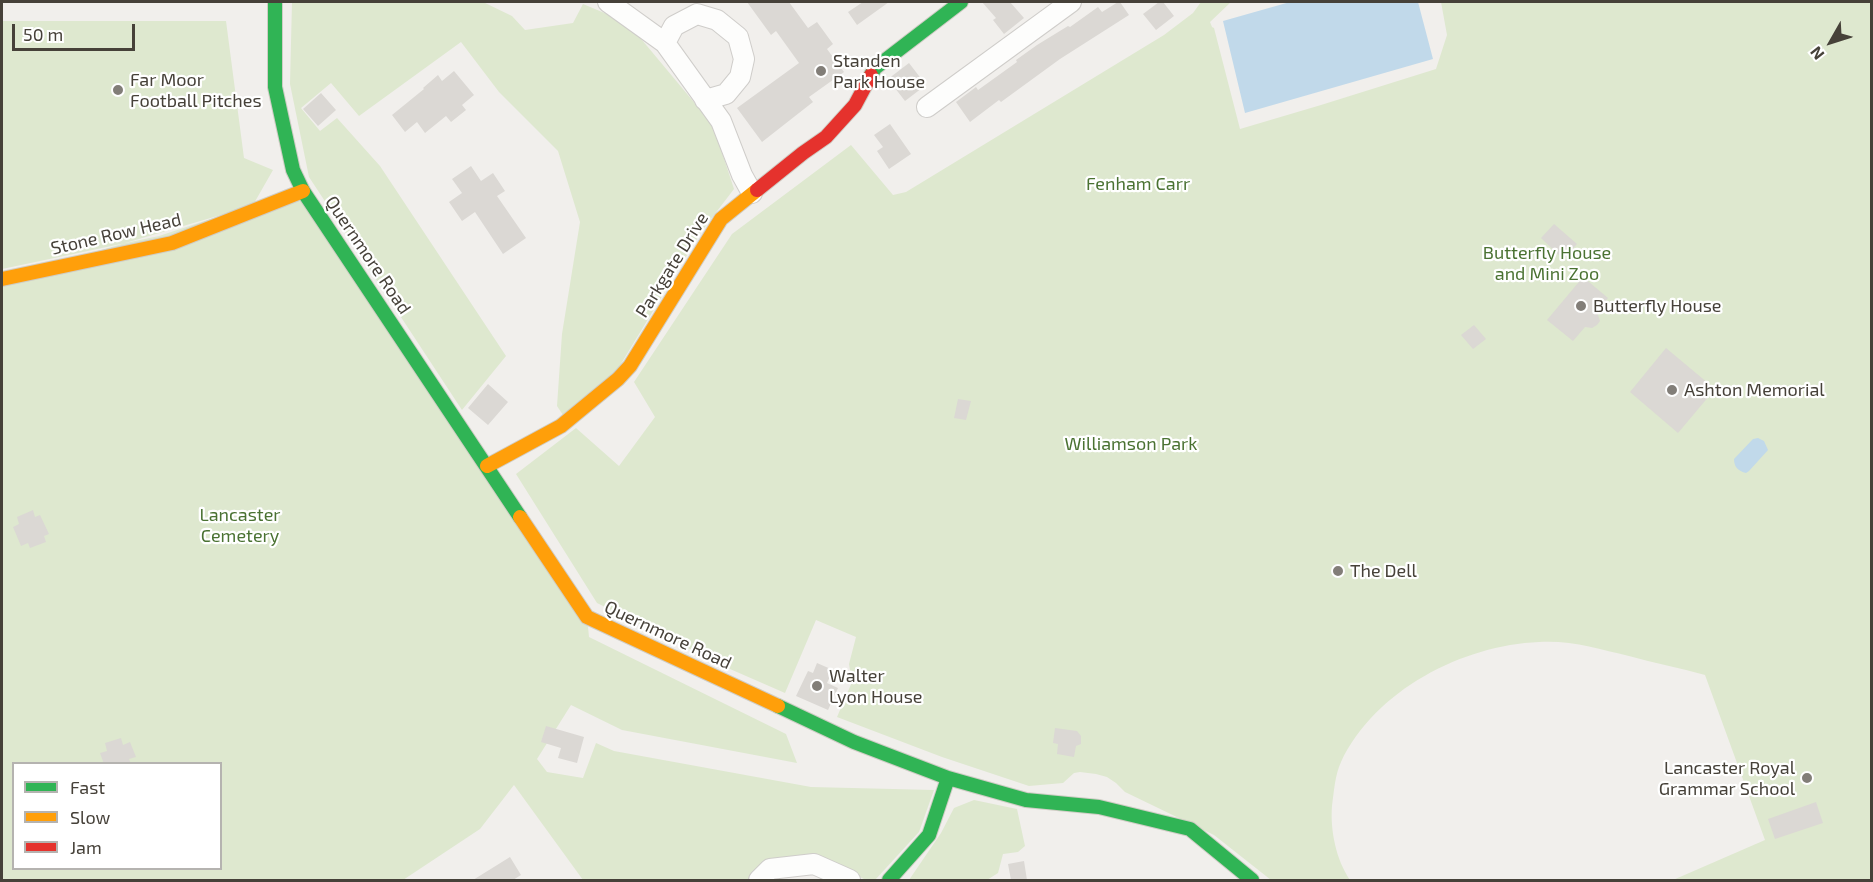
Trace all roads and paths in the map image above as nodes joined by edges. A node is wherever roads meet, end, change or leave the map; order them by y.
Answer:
1 (608, 2) edge
2 (961, 2) edge
3 (1071, 2) edge
4 (269, 5) edge
5 (665, 43) junction
6 (705, 100) junction
7 (927, 107) dead end
8 (303, 190) junction
9 (752, 193) junction
10 (2, 279) edge
11 (487, 466) junction
12 (948, 777) junction
13 (759, 880) edge
14 (850, 880) edge
15 (889, 880) edge
16 (1252, 880) edge

1 - 5 street
2 - 9 street, Parkgate Drive
3 - 7 street
4 - 8 street, Quernmore Road
5 - 6 street
5 - 6 street
6 - 9 street
8 - 10 street, Stone Row Head
8 - 11 street, Quernmore Road
9 - 11 street, Parkgate Drive
11 - 12 street, Quernmore Road
12 - 15 street
12 - 16 street, Quernmore Road
13 - 14 street

